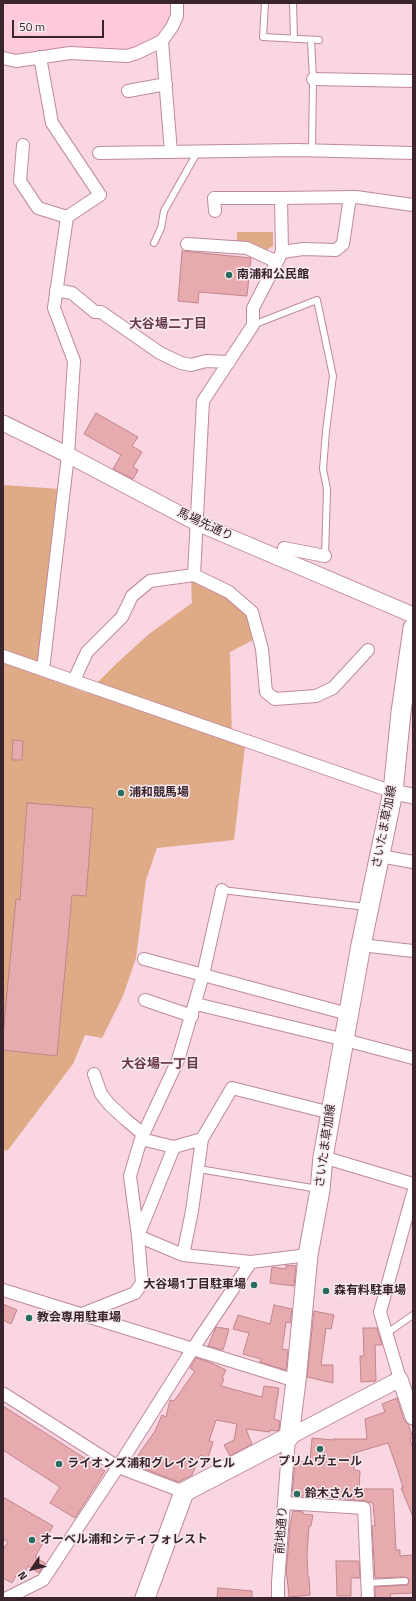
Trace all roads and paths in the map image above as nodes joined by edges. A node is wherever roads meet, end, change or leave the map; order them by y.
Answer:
1 (177, 3) edge
2 (264, 3) edge
3 (293, 3) edge
4 (294, 39) junction
5 (311, 40) junction
6 (319, 40) dead end
7 (162, 41) junction
8 (40, 57) junction
9 (3, 58) edge
10 (313, 79) junction
11 (413, 81) edge
12 (166, 84) junction
13 (128, 91) dead end
14 (23, 145) dead end
15 (312, 150) junction
16 (198, 151) junction
17 (171, 152) junction
18 (99, 153) dead end
19 (413, 153) edge
20 (350, 197) junction
21 (281, 198) junction
22 (413, 205) edge
23 (215, 212) dead end
24 (67, 217) junction
25 (154, 243) dead end
26 (187, 244) dead end
27 (279, 257) junction
28 (56, 290) junction
29 (254, 325) junction
30 (229, 362) junction
31 (3, 423) edge
32 (68, 455) junction
33 (197, 524) junction
34 (325, 556) joint
35 (281, 559) junction
36 (194, 575) junction
37 (413, 615) edge
38 (413, 628) edge
39 (368, 650) dead end
40 (3, 656) edge
41 (43, 670) junction
42 (74, 680) junction
43 (407, 713) edge
44 (393, 792) junction
45 (413, 796) edge
46 (380, 856) junction
47 (413, 862) edge
48 (222, 890) joint
49 (370, 908) junction
50 (361, 945) junction
51 (413, 951) edge
52 (144, 959) dead end
53 (204, 975) junction
54 (145, 1000) dead end
55 (194, 1010) junction
56 (348, 1014) junction
57 (345, 1040) junction
58 (413, 1058) edge
59 (94, 1074) dead end
60 (331, 1112) junction
61 (142, 1137) junction
62 (202, 1139) junction
63 (174, 1147) junction
64 (323, 1157) junction
65 (199, 1168) junction
66 (413, 1184) edge
67 (320, 1190) junction
68 (413, 1193) edge
69 (138, 1236) junction
70 (183, 1255) junction
71 (308, 1255) junction
72 (251, 1262) junction
73 (3, 1290) edge
74 (82, 1314) junction
75 (413, 1315) edge
76 (387, 1333) junction
77 (192, 1350) junction
78 (400, 1379) junction
79 (296, 1381) junction
80 (3, 1396) edge
81 (413, 1417) edge
82 (289, 1437) junction
83 (118, 1467) junction
84 (184, 1492) junction
85 (284, 1503) junction
86 (405, 1581) dead end
87 (367, 1583) junction
88 (7, 1598) edge
89 (145, 1598) edge
90 (278, 1598) edge
91 (368, 1598) edge

1 - 7 street
2 - 4 lane
3 - 4 lane
4 - 5 lane
5 - 6 lane
5 - 10 lane
7 - 8 street
7 - 12 street
8 - 9 street
8 - 24 street
10 - 11 street
10 - 15 lane
12 - 13 street
12 - 17 street
14 - 24 street
15 - 16 street
15 - 19 street
16 - 17 street
16 - 25 lane
17 - 18 street
20 - 21 street
20 - 22 street
20 - 27 street
21 - 23 street
21 - 27 street
24 - 28 street
26 - 27 street
27 - 29 street
28 - 30 street
28 - 32 street
29 - 30 street
29 - 34 lane
30 - 33 street
31 - 32 street, 馬場先通り
32 - 33 street, 馬場先通り
32 - 41 street
33 - 35 street, 馬場先通り
33 - 36 street
34 - 35 street
35 - 37 street, 馬場先通り
36 - 39 street
36 - 42 street
38 - 43 main road, さいたま草加線
40 - 41 street
41 - 42 street
42 - 44 street
43 - 44 main road, さいたま草加線
44 - 45 street
44 - 46 main road, さいたま草加線
46 - 47 street
46 - 49 main road, さいたま草加線
48 - 49 lane
48 - 53 street
49 - 50 main road, さいたま草加線
50 - 51 street
50 - 56 main road, さいたま草加線
52 - 53 street
53 - 55 street
53 - 56 street
54 - 55 street
55 - 57 street
55 - 61 street
56 - 57 main road, さいたま草加線
57 - 58 street
57 - 60 main road, さいたま草加線
59 - 61 street
60 - 62 street
60 - 64 main road, さいたま草加線
61 - 63 street
61 - 69 street
62 - 63 street
62 - 65 street
63 - 69 street
64 - 66 street
64 - 67 main road, さいたま草加線
65 - 67 lane
65 - 70 street
67 - 71 main road, さいたま草加線
68 - 76 street
69 - 70 street
69 - 74 street
70 - 72 street
71 - 72 street
71 - 79 main road, さいたま草加線
72 - 77 street
73 - 74 street
74 - 77 street
75 - 76 lane
76 - 78 street
77 - 79 street
77 - 83 street
78 - 81 street
78 - 82 street
79 - 82 main road, さいたま草加線
80 - 83 street
82 - 84 main road
82 - 85 street, 前地通り
83 - 84 street
83 - 88 street
84 - 89 main road
85 - 87 street
85 - 90 street, 前地通り
86 - 87 lane
87 - 91 street

